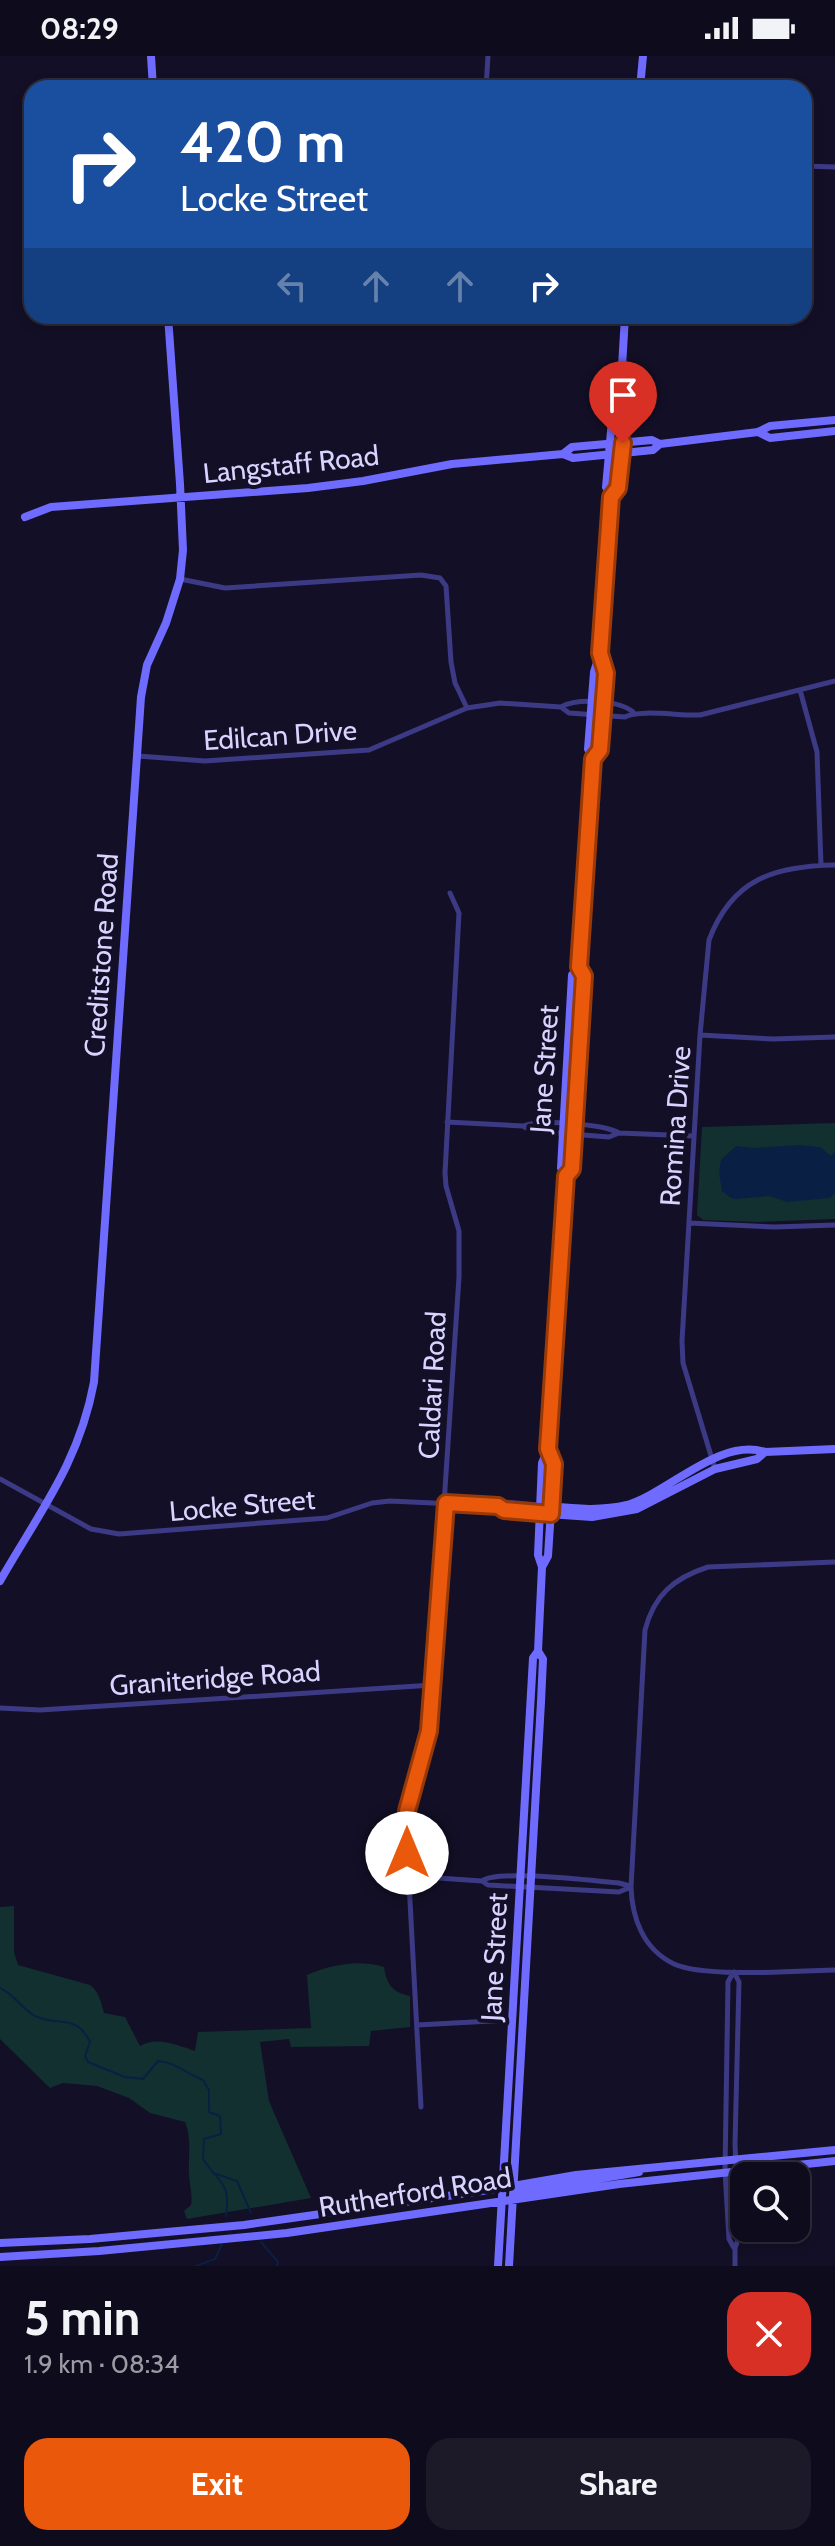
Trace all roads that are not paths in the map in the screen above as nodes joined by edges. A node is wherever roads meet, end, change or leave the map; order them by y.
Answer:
1 (151, 56) edge
2 (488, 56) edge
3 (643, 56) edge
4 (152, 80) edge
5 (486, 80) edge
6 (641, 80) edge
7 (812, 166) edge
8 (835, 167) edge
9 (169, 324) edge
10 (625, 324) edge
11 (620, 401) junction
12 (835, 420) edge
13 (835, 431) edge
14 (758, 432) junction
15 (610, 443) junction
16 (623, 443) junction
17 (660, 444) junction
18 (622, 453) junction
19 (563, 454) junction
20 (610, 454) junction
21 (180, 497) junction
22 (611, 497) junction
23 (25, 517) dead end
24 (180, 579) junction
25 (600, 653) junction
26 (835, 681) edge
27 (800, 690) junction
28 (591, 703) junction
29 (603, 704) junction
30 (561, 707) junction
31 (467, 708) junction
32 (633, 712) junction
33 (590, 713) junction
34 (602, 714) junction
35 (138, 756) junction
36 (593, 759) junction
37 (821, 865) junction
38 (835, 865) edge
39 (450, 893) dead end
40 (579, 967) junction
41 (700, 1035) junction
42 (835, 1037) edge
43 (447, 1122) junction
44 (562, 1128) junction
45 (574, 1130) junction
46 (694, 1136) junction
47 (566, 1176) junction
48 (689, 1223) junction
49 (835, 1225) edge
50 (548, 1449) junction
51 (835, 1449) edge
52 (714, 1464) junction
53 (0, 1479) edge
54 (446, 1503) junction
55 (45, 1505) junction
56 (540, 1508) junction
57 (551, 1510) junction
58 (835, 1562) edge
59 (542, 1567) junction
60 (0, 1581) edge
61 (538, 1651) junction
62 (433, 1685) junction
63 (0, 1708) edge
64 (409, 1876) junction
65 (531, 1877) junction
66 (482, 1881) junction
67 (520, 1881) junction
68 (631, 1887) junction
69 (531, 1888) junction
70 (835, 1970) edge
71 (734, 1972) junction
72 (513, 2020) junction
73 (417, 2025) junction
74 (421, 2107) dead end
75 (835, 2150) edge
76 (736, 2158) junction
77 (726, 2159) junction
78 (835, 2161) edge
79 (736, 2162) edge
80 (810, 2163) edge
81 (725, 2171) junction
82 (730, 2171) edge
83 (503, 2188) junction
84 (515, 2192) junction
85 (503, 2200) junction
86 (737, 2242) edge
87 (0, 2243) edge
88 (735, 2248) junction
89 (0, 2257) edge
90 (498, 2266) edge
91 (509, 2266) edge
92 (735, 2266) edge

1 - 4 main road
2 - 5 street
3 - 6 main road
7 - 8 street
9 - 21 main road, Creditstone Road
10 - 11 main road, Jane Street
11 - 15 main road, Jane Street
11 - 16 main road, Jane Street
12 - 14 main road, Langstaff Road
13 - 14 main road, Langstaff Road
14 - 17 main road, Langstaff Road
15 - 16 main road, Langstaff Road
15 - 19 main road, Langstaff Road
15 - 20 main road, Jane Street
16 - 17 main road, Langstaff Road
16 - 18 main road, Jane Street
17 - 18 main road, Langstaff Road
18 - 20 main road, Langstaff Road
18 - 22 main road, Jane Street
19 - 20 main road, Langstaff Road
19 - 21 main road, Langstaff Road
20 - 22 main road, Jane Street
21 - 23 main road, Langstaff Road
21 - 24 main road, Creditstone Road
22 - 25 main road, Jane Street
24 - 31 street
24 - 35 main road, Creditstone Road
25 - 28 main road, Jane Street
25 - 29 main road, Jane Street
26 - 27 street
27 - 32 street
27 - 37 street
28 - 29 street, Edilcan Drive
28 - 30 street, Edilcan Drive
28 - 33 main road, Jane Street
29 - 32 street, Edilcan Drive
29 - 34 main road, Jane Street
30 - 31 street, Edilcan Drive
30 - 33 street, Edilcan Drive
31 - 35 street, Edilcan Drive
32 - 34 street, Edilcan Drive
33 - 34 street, Edilcan Drive
33 - 36 main road, Jane Street
34 - 36 main road, Jane Street
35 - 55 main road, Creditstone Road
36 - 40 main road, Jane Street
37 - 38 street, Romina Drive
37 - 41 street, Romina Drive
39 - 43 street, Caldari Road
40 - 44 main road, Jane Street
40 - 45 main road, Jane Street
41 - 42 street
41 - 46 street, Romina Drive
43 - 44 street
43 - 54 street, Caldari Road
44 - 45 street
44 - 47 main road, Jane Street
45 - 46 street
45 - 47 main road, Jane Street
46 - 48 street, Romina Drive
47 - 50 main road, Jane Street
48 - 49 street
48 - 52 street, Romina Drive
50 - 56 main road, Jane Street
50 - 57 main road, Jane Street
51 - 52 main road
52 - 57 main road
53 - 55 street, Locke Street
54 - 55 street, Locke Street
54 - 56 street, Locke Street
54 - 62 street, Caldari Road
55 - 60 main road, Creditstone Road
56 - 57 main road
56 - 59 main road, Jane Street
57 - 59 main road, Jane Street
58 - 68 street
59 - 61 main road, Jane Street
61 - 65 main road, Jane Street
61 - 67 main road, Jane Street
62 - 63 street, Graniteridge Road
62 - 64 street, Caldari Road
64 - 66 street
64 - 73 street, Caldari Road
65 - 67 street
65 - 68 street
65 - 69 main road, Jane Street
66 - 67 street
66 - 67 street
67 - 69 street
67 - 72 main road, Jane Street
68 - 69 street
68 - 71 street
69 - 84 main road, Jane Street
70 - 71 street
71 - 76 street
71 - 77 street
72 - 73 street
72 - 83 main road, Jane Street
73 - 74 street, Caldari Road
75 - 76 main road, Rutherford Road
76 - 77 main road, Rutherford Road
76 - 79 street
77 - 81 street
77 - 84 main road, Rutherford Road
78 - 80 main road, Rutherford Road
81 - 82 main road, Rutherford Road
81 - 84 main road, Rutherford Road
81 - 88 street
83 - 84 main road, Rutherford Road
83 - 85 main road, Jane Street
83 - 87 main road, Rutherford Road
84 - 85 main road, Rutherford Road
84 - 91 main road, Jane Street
85 - 89 main road, Rutherford Road
85 - 90 main road, Jane Street
86 - 88 street
88 - 92 street

